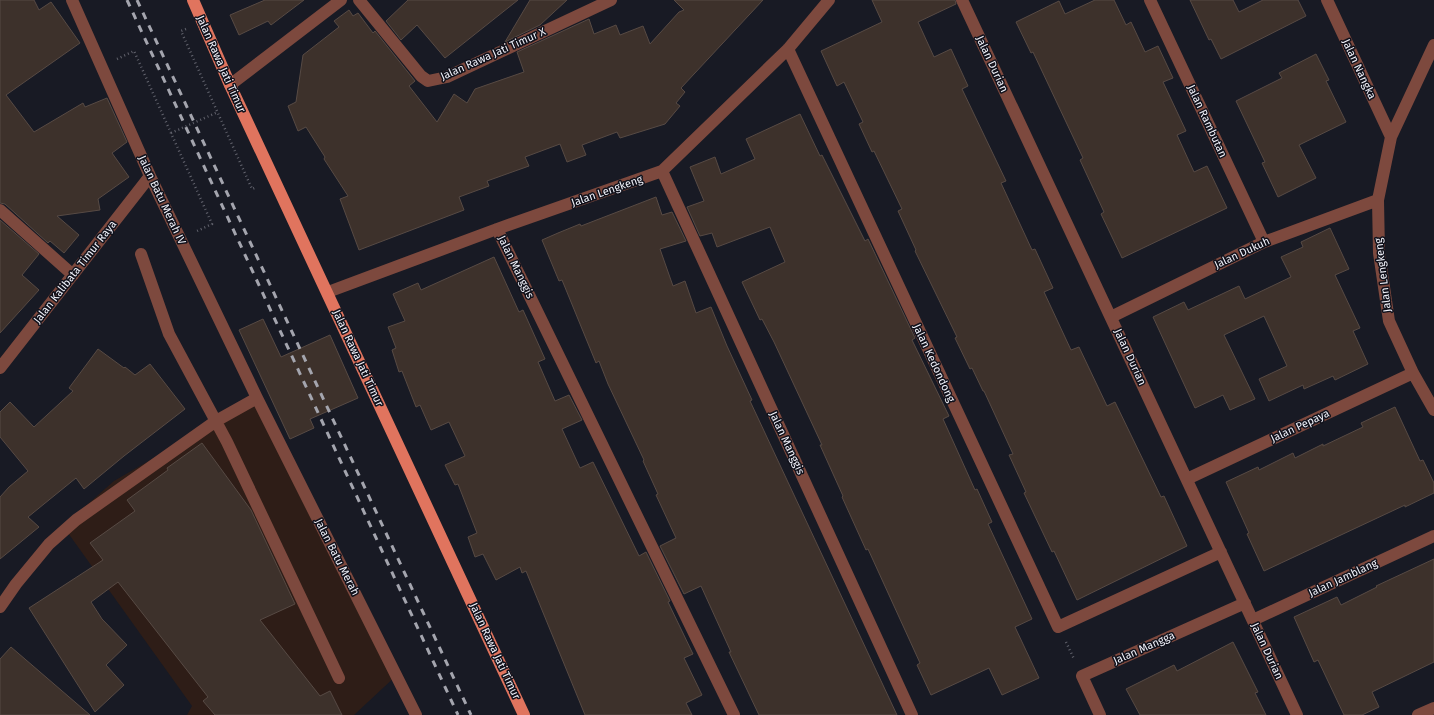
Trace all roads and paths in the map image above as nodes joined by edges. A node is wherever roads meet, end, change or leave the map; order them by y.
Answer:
1 (72, 0) edge
2 (193, 0) edge
3 (341, 0) edge
4 (359, 0) edge
5 (611, 0) edge
6 (829, 0) edge
7 (962, 0) edge
8 (1150, 0) edge
9 (1327, 0) edge
10 (181, 31) dead end
11 (1434, 45) edge
12 (788, 49) junction
13 (134, 51) dead end
14 (230, 85) junction
15 (218, 112) junction
16 (171, 133) junction
17 (1391, 137) junction
18 (662, 171) junction
19 (150, 176) junction
20 (252, 189) dead end
21 (1378, 200) junction
22 (0, 210) edge
23 (212, 224) dead end
24 (497, 229) junction
25 (1264, 242) junction
26 (141, 254) dead end
27 (73, 275) junction
28 (328, 292) junction
29 (1111, 317) junction
30 (0, 368) edge
31 (1414, 373) junction
32 (257, 398) junction
33 (1434, 410) edge
34 (216, 421) junction
35 (1186, 479) junction
36 (1434, 536) edge
37 (1221, 552) junction
38 (1245, 603) junction
39 (0, 607) edge
40 (1253, 620) junction
41 (1058, 627) junction
42 (1082, 676) junction
43 (339, 678) dead end
44 (1434, 708) edge
45 (416, 715) edge
46 (524, 715) edge
47 (734, 715) edge
48 (912, 715) edge
49 (1100, 715) edge
50 (1297, 715) edge
51 (1418, 715) edge

1 - 19 street, Jalan Batu Merah IV
2 - 14 main road, Jalan Rawa Jati Timur
3 - 14 street
4 - 5 street, Jalan Rawa Jati Timur X
6 - 12 street, Jalan Lengkeng
7 - 29 street, Jalan Durian
8 - 25 street, Jalan Rambutan
9 - 17 street, Jalan Nangka
10 - 15 path
11 - 17 street, Jalan Lengkeng
12 - 18 street, Jalan Lengkeng
12 - 41 street, Jalan Kedondong
13 - 16 path
14 - 28 main road, Jalan Rawa Jati Timur
15 - 16 path
15 - 20 path
16 - 23 path
17 - 21 street, Jalan Lengkeng
18 - 24 street, Jalan Lengkeng
18 - 48 street, Jalan Manggis
19 - 27 street, Jalan Kalibata Timur Raya
19 - 32 street, Jalan Batu Merah IV
21 - 25 street, Jalan Dukuh
21 - 31 street, Jalan Lengkeng
22 - 27 street
24 - 28 street, Jalan Lengkeng
24 - 47 street, Jalan Manggis
25 - 29 street, Jalan Dukuh
26 - 34 street
27 - 30 street, Jalan Kalibata Timur Raya
28 - 46 main road, Jalan Rawa Jati Timur
29 - 35 street, Jalan Durian
31 - 33 street, Jalan Lengkeng
31 - 35 street, Jalan Pepaya
32 - 34 street
32 - 45 street, Jalan Batu Merah
34 - 39 street
34 - 43 street
35 - 37 street, Jalan Durian
36 - 40 street, Jalan Jamblang
37 - 38 street, Jalan Durian
37 - 41 street
38 - 40 street, Jalan Durian
38 - 42 street, Jalan Mangga
40 - 50 street, Jalan Durian
41 - 42 path
42 - 49 street
44 - 51 street

